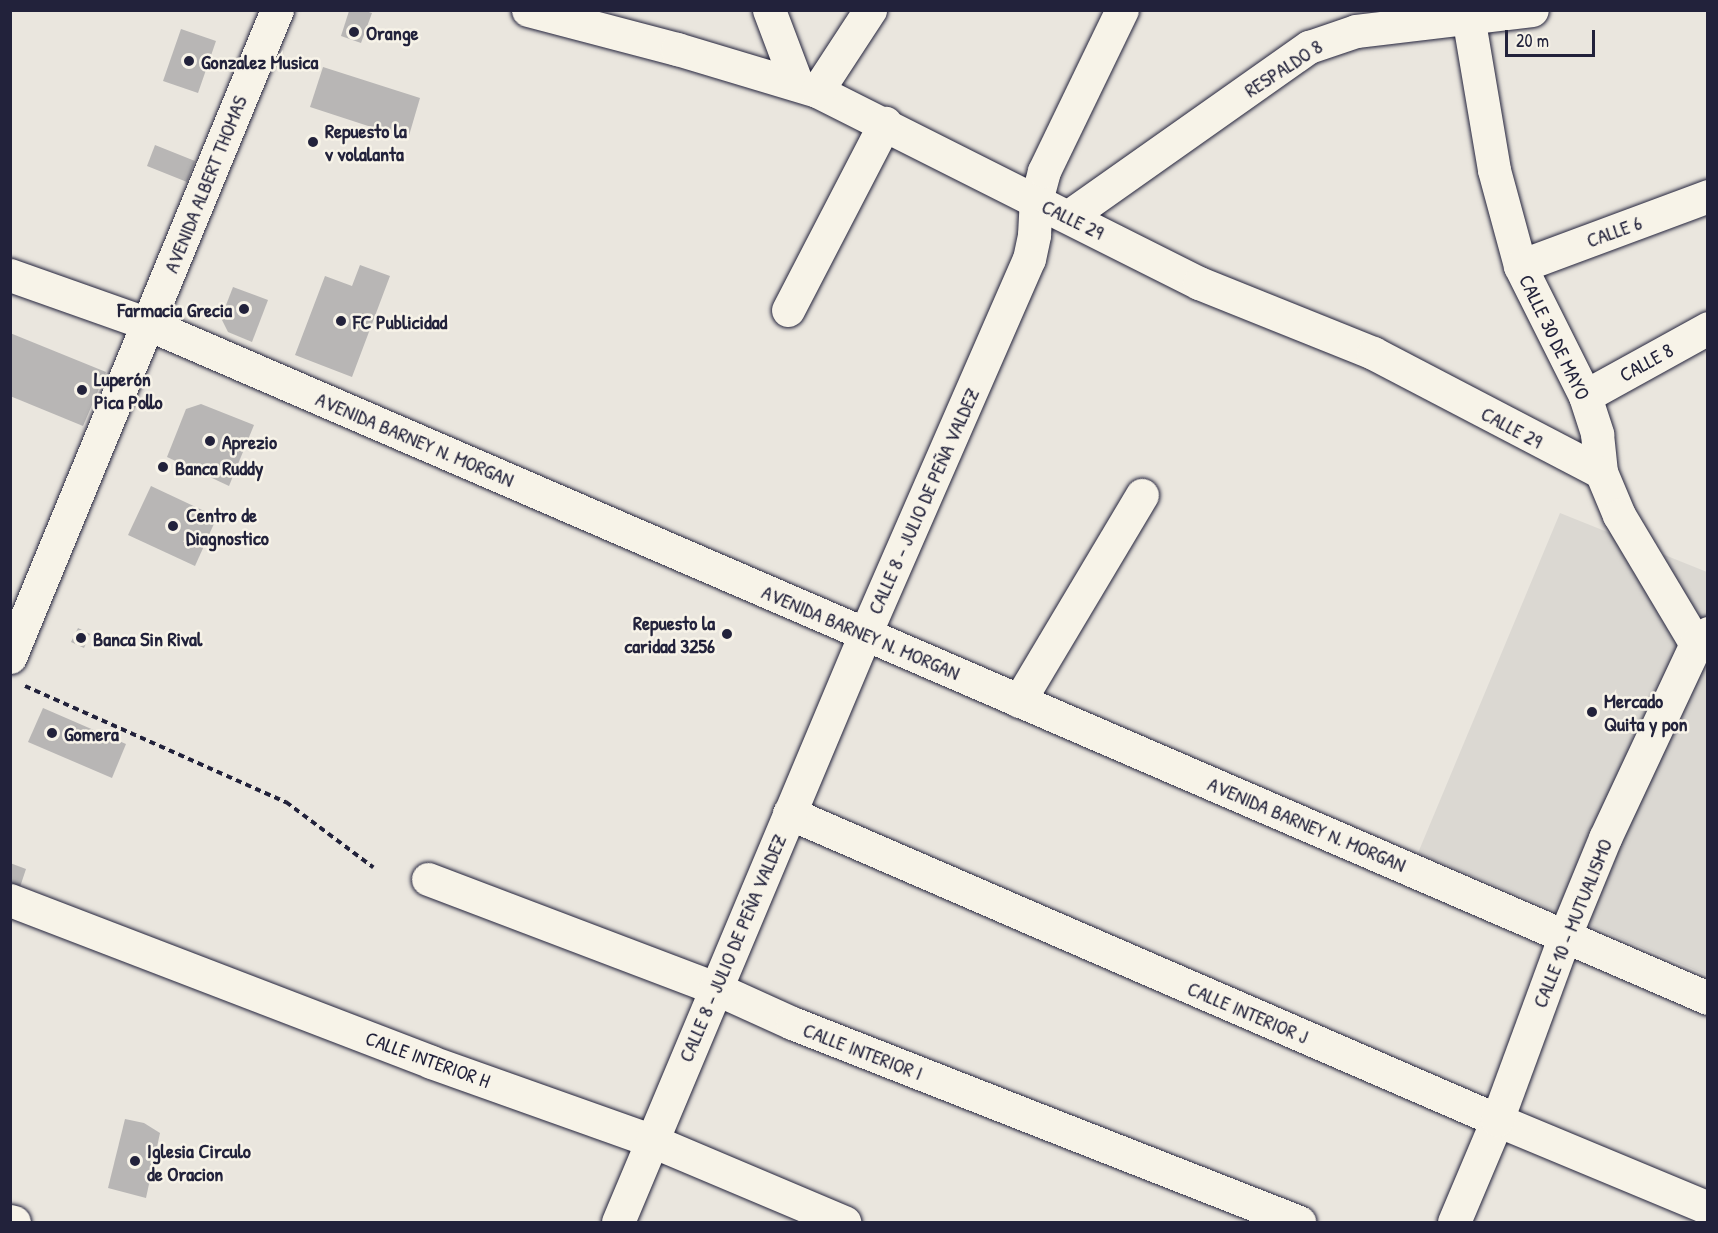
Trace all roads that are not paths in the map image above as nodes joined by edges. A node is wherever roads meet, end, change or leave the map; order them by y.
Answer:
1 (277, 10) edge
2 (528, 10) edge
3 (770, 10) edge
4 (870, 10) edge
5 (1122, 10) edge
6 (1532, 10) edge
7 (1467, 13) edge
8 (807, 88) junction
9 (885, 123) junction
10 (1707, 196) edge
11 (1036, 201) junction
12 (1069, 216) junction
13 (1520, 266) junction
14 (10, 275) edge
15 (788, 310) dead end
16 (148, 324) junction
17 (1707, 328) edge
18 (1585, 396) junction
19 (1601, 472) junction
20 (1142, 495) dead end
21 (865, 634) junction
22 (1702, 639) edge
23 (16, 671) edge
24 (1019, 701) junction
25 (789, 813) junction
26 (428, 879) dead end
27 (10, 900) edge
28 (1565, 935) junction
29 (715, 988) junction
30 (1707, 998) edge
31 (1497, 1120) junction
32 (650, 1140) junction
33 (1707, 1208) edge
34 (618, 1222) edge
35 (844, 1222) edge
36 (1299, 1222) edge
37 (1454, 1222) edge

1 - 16 street, AVENIDA ALBERT THOMAS
2 - 8 street, CALLE 29
3 - 8 street
4 - 8 street
5 - 11 street, CALLE 8 - JULIO DE PEÑA VALDEZ
6 - 7 street, RESPALDO 8
7 - 12 street, RESPALDO 8
7 - 13 street, CALLE 30 DE MAYO
8 - 9 street, CALLE 29
9 - 11 street, CALLE 29
9 - 15 street
10 - 13 street, CALLE 6
11 - 12 street, CALLE 29
11 - 21 street, CALLE 8 - JULIO DE PEÑA VALDEZ
12 - 19 street, CALLE 29
13 - 18 street, CALLE 30 DE MAYO
14 - 16 street, AVENIDA BARNEY N. MORGAN
16 - 21 street, AVENIDA BARNEY N. MORGAN
16 - 23 street, AVENIDA ALBERT THOMAS
17 - 18 street, CALLE 8
18 - 19 street, CALLE 30 DE MAYO
19 - 22 street, CALLE 30 DE MAYO
20 - 24 street
21 - 24 street, AVENIDA BARNEY N. MORGAN
21 - 25 street, CALLE 8 - JULIO DE PEÑA VALDEZ
22 - 28 street, CALLE 10 - MUTUALISMO
24 - 28 street, AVENIDA BARNEY N. MORGAN
25 - 29 street, CALLE 8 - JULIO DE PEÑA VALDEZ
25 - 31 street, CALLE INTERIOR J
26 - 29 street, CALLE INTERIOR I
27 - 32 street, CALLE INTERIOR H
28 - 30 street, AVENIDA BARNEY N. MORGAN
28 - 31 street, CALLE 10 - MUTUALISMO
29 - 32 street, CALLE 8 - JULIO DE PEÑA VALDEZ
29 - 36 street, CALLE INTERIOR I
31 - 33 street, CALLE INTERIOR J
31 - 37 street, CALLE 10 - MUTUALISMO
32 - 34 street, CALLE 8 - JULIO DE PEÑA VALDEZ
32 - 35 street, CALLE INTERIOR H

